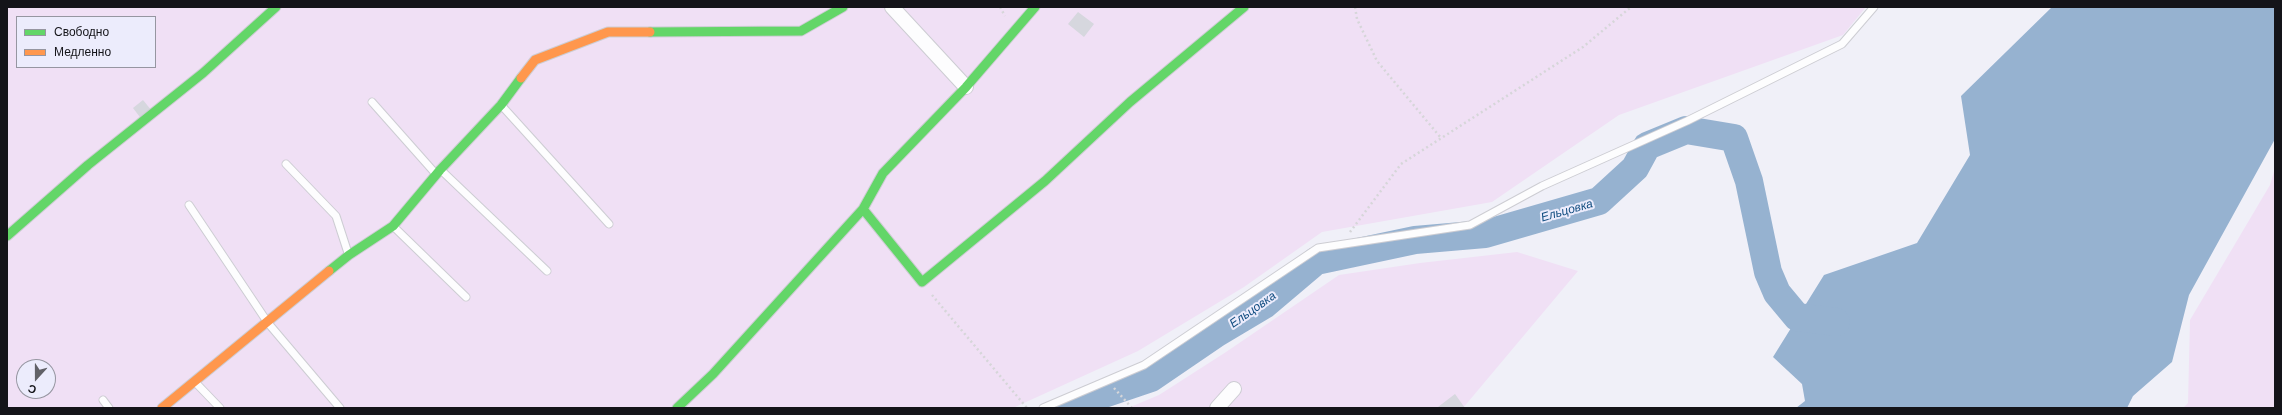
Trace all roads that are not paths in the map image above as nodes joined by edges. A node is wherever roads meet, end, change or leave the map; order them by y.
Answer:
1 (276, 7) edge
2 (843, 7) edge
3 (892, 7) edge
4 (1035, 7) edge
5 (1244, 7) edge
6 (1874, 7) edge
7 (966, 87) junction
8 (372, 102) dead end
9 (501, 104) junction
10 (286, 164) dead end
11 (439, 173) junction
12 (189, 205) dead end
13 (863, 209) junction
14 (609, 224) dead end
15 (393, 226) junction
16 (7, 236) edge
17 (349, 255) junction
18 (547, 271) dead end
19 (466, 297) dead end
20 (268, 323) junction
21 (195, 382) junction
22 (1234, 389) dead end
23 (103, 400) dead end
24 (109, 408) edge
25 (162, 408) edge
26 (220, 408) edge
27 (340, 408) edge
28 (677, 408) edge
29 (1043, 408) edge
30 (1218, 408) edge

1 - 16 street
2 - 9 street
3 - 7 street
4 - 7 street
5 - 13 street
6 - 29 lane
7 - 13 street
8 - 11 lane
9 - 11 street
9 - 14 lane
10 - 17 lane
11 - 15 street
11 - 18 lane
12 - 20 lane
13 - 28 street
15 - 17 street
15 - 19 lane
17 - 20 street
20 - 21 street
20 - 27 lane
21 - 25 street
21 - 26 lane
22 - 30 street
23 - 24 lane

